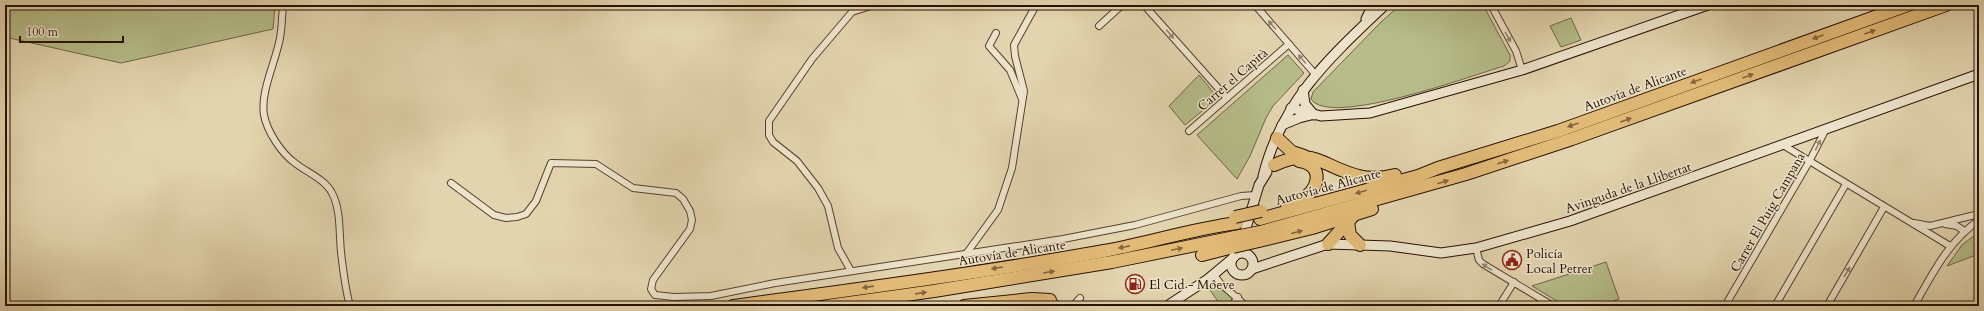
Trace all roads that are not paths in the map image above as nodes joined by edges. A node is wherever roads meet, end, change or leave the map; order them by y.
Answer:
1 (283, 5) edge
2 (874, 5) edge
3 (1036, 5) edge
4 (1122, 5) edge
5 (1144, 5) edge
6 (1255, 5) edge
7 (1373, 5) edge
8 (1491, 5) edge
9 (1708, 5) edge
10 (1908, 5) edge
11 (1946, 5) edge
12 (1384, 6) edge
13 (1697, 7) edge
14 (852, 8) edge
15 (1099, 26) dead end
16 (1358, 30) junction
17 (996, 33) dead end
18 (1289, 44) junction
19 (1522, 70) junction
20 (1315, 74) junction
21 (1979, 74) edge
22 (1303, 90) junction
23 (1227, 98) junction
24 (1022, 99) junction
25 (1291, 108) junction
26 (1314, 115) junction
27 (1282, 125) junction
28 (1826, 128) junction
29 (1189, 131) dead end
30 (1276, 138) junction
31 (1782, 145) junction
32 (1304, 156) junction
33 (1290, 159) junction
34 (1809, 162) junction
35 (1274, 165) junction
36 (1438, 168) junction
37 (1263, 176) junction
38 (451, 183) dead end
39 (1846, 184) junction
40 (1420, 189) junction
41 (1255, 195) junction
42 (1884, 207) junction
43 (1979, 214) edge
44 (1261, 215) junction
45 (1351, 219) junction
46 (1979, 220) edge
47 (1911, 223) junction
48 (1942, 224) junction
49 (1964, 231) junction
50 (1260, 237) junction
51 (1328, 244) junction
52 (1360, 245) junction
53 (1950, 246) junction
54 (1235, 248) junction
55 (1476, 248) junction
56 (966, 254) junction
57 (1202, 255) dead end
58 (1249, 256) junction
59 (1275, 261) junction
60 (1252, 270) junction
61 (851, 271) junction
62 (1237, 274) junction
63 (1212, 278) junction
64 (1514, 282) junction
65 (1238, 297) junction
66 (1080, 298) dead end
67 (1055, 303) edge
68 (350, 306) edge
69 (733, 306) edge
70 (827, 306) edge
71 (964, 306) edge
72 (1073, 306) edge
73 (1167, 306) edge
74 (1232, 306) edge
75 (1246, 306) edge
76 (1499, 306) edge
77 (1553, 306) edge
78 (1725, 306) edge
79 (1775, 306) edge
80 (1827, 306) edge
81 (1914, 306) edge

1 - 68 street
2 - 14 street
3 - 24 street
4 - 15 street
5 -> 23 street
18 -> 6 street
7 - 16 street
8 -> 19 street
9 - 13 street
10 -> 36 highway, Autovía de Alicante
40 -> 11 highway, Autovía de Alicante
12 - 16 street
13 - 19 street
14 - 61 street
16 - 20 street
17 - 24 street
20 -> 18 street
18 - 23 street, Carrer el Capità
19 - 26 street
20 - 22 street
21 - 28 street, Avinguda de la Llibertat
22 - 25 street
22 - 26 street
23 - 29 street, Carrer el Capità
24 - 56 street
25 - 26 street
25 - 27 street
26 - 27 street
27 - 30 street
28 - 31 street, Avinguda de la Llibertat
34 -> 28 street, Carrer El Puig Campana
30 - 32 highway
30 - 35 street
30 - 37 street
31 - 34 street
31 - 55 street, Avinguda de la Llibertat
32 - 33 highway
32 - 36 highway
33 - 35 highway
33 - 44 highway
34 - 39 street
34 - 78 street, Carrer El Puig Campana
35 - 37 street
36 -> 44 highway, Autovía de Alicante
37 - 41 street
38 - 61 street
39 - 42 street
39 - 79 street
40 - 45 highway
40 - 50 highway, Autovía de Alicante
41 - 54 street
41 - 56 street
42 - 47 street
80 -> 42 street
43 - 48 street
44 -> 69 highway, Autovía de Alicante
50 -> 45 highway
45 - 51 highway
45 - 52 highway
46 - 49 street
47 - 48 street
47 - 53 street
48 - 49 street
49 - 53 street
50 - 54 highway, Autovía de Alicante, bridge
51 - 52 street, Avinguda de la Llibertat
51 - 59 street, Avinguda de la Llibertat
52 - 55 street, Avinguda de la Llibertat
53 - 81 street
54 - 57 highway
54 - 58 street
54 - 58 street
54 - 62 street
54 - 63 street
70 -> 54 highway, Autovía de Alicante
64 -> 55 street
56 - 61 street
58 - 59 street, Avinguda de la Llibertat
58 - 60 street
59 - 60 street, Avinguda de la Llibertat
60 - 62 street, Avinguda de la Llibertat
62 - 63 street, Avinguda de la Llibertat
63 - 65 street
63 - 73 street
64 - 76 street
64 - 77 street
65 - 74 street
65 - 75 street
66 - 72 street
67 - 71 highway

